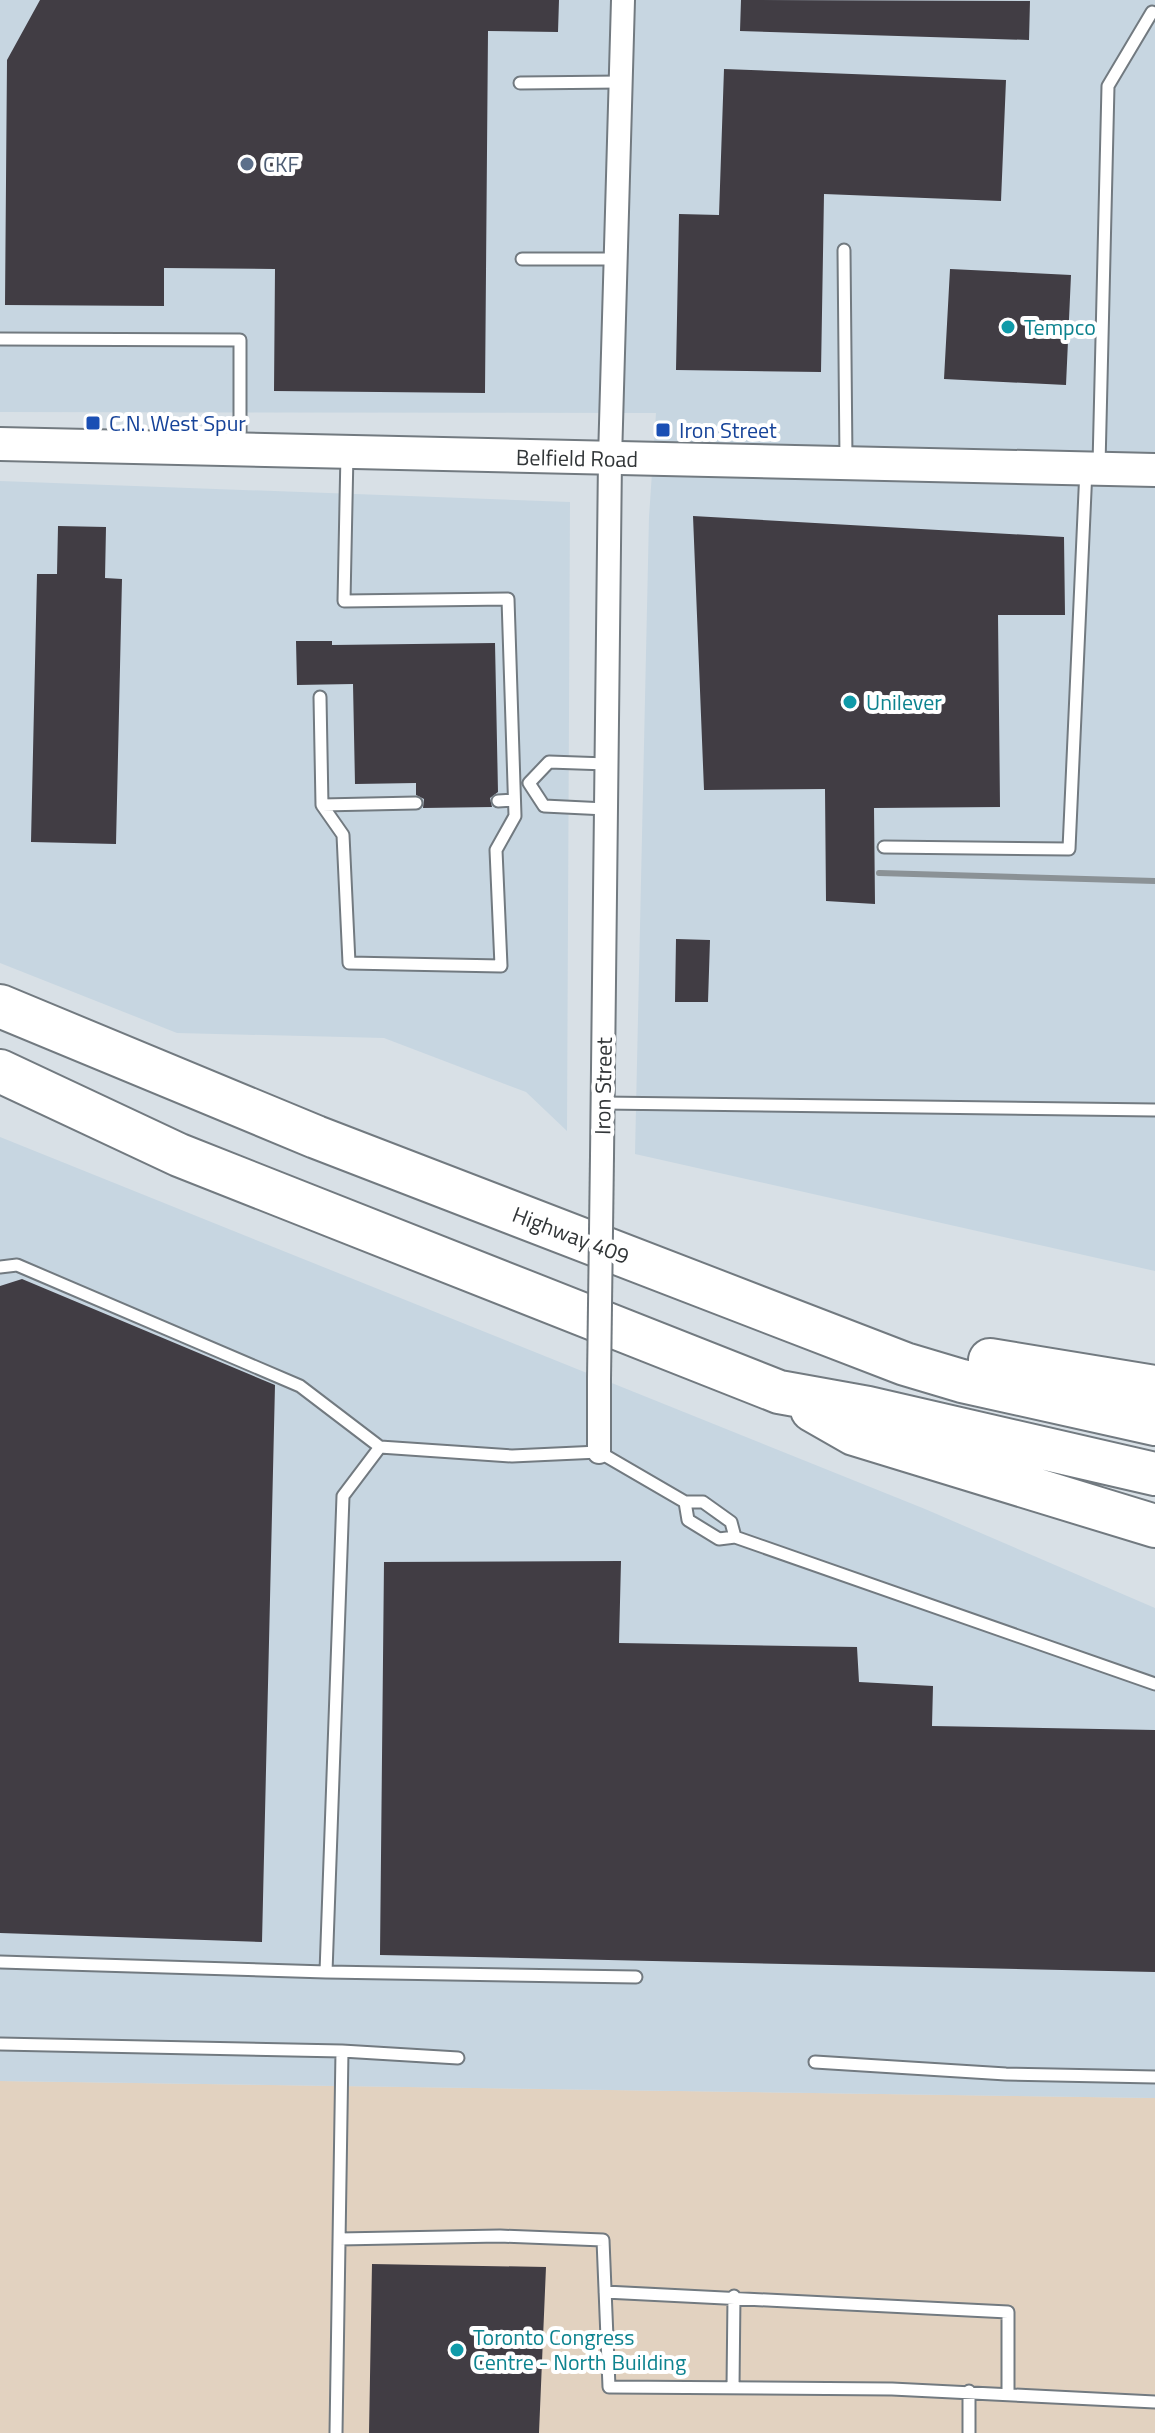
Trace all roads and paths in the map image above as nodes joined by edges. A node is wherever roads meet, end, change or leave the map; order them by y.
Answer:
1 (623, 0) edge
2 (1154, 11) edge
3 (621, 82) junction
4 (520, 83) dead end
5 (844, 250) dead end
6 (522, 259) dead end
7 (616, 259) junction
8 (0, 339) edge
9 (0, 444) edge
10 (241, 450) junction
11 (347, 453) junction
12 (610, 459) junction
13 (846, 464) junction
14 (1092, 469) junction
15 (1155, 470) edge
16 (320, 697) dead end
17 (607, 764) junction
18 (514, 782) junction
19 (529, 783) junction
20 (514, 800) junction
21 (498, 801) dead end
22 (416, 803) dead end
23 (322, 805) junction
24 (606, 809) junction
25 (884, 847) dead end
26 (0, 1006) edge
27 (0, 1071) edge
28 (603, 1103) junction
29 (1155, 1110) edge
30 (0, 1267) edge
31 (905, 1364) junction
32 (1155, 1387) edge
33 (779, 1392) junction
34 (1155, 1424) edge
35 (380, 1447) junction
36 (599, 1452) junction
37 (1155, 1474) edge
38 (685, 1502) junction
39 (1155, 1526) edge
40 (735, 1537) junction
41 (1155, 1684) edge
42 (0, 1962) edge
43 (326, 1972) junction
44 (636, 1977) dead end
45 (0, 2044) edge
46 (342, 2051) junction
47 (458, 2058) dead end
48 (815, 2062) dead end
49 (1155, 2077) edge
50 (339, 2239) junction
51 (605, 2292) junction
52 (734, 2296) junction
53 (733, 2387) junction
54 (969, 2391) junction
55 (1008, 2394) junction
56 (1155, 2402) edge
57 (336, 2433) edge
58 (969, 2433) edge

1 - 3 street, Iron Street
2 - 14 lane
3 - 4 lane
3 - 7 street, Iron Street
5 - 13 lane
6 - 7 lane
7 - 12 street, Iron Street
8 - 10 lane
9 - 10 main road, Belfield Road
10 - 11 main road, Belfield Road
11 - 12 main road, Belfield Road
11 - 18 lane
12 - 13 main road, Belfield Road
12 - 17 street, Iron Street
13 - 14 main road, Belfield Road
14 - 15 main road, Belfield Road
14 - 25 lane
16 - 23 lane
17 - 19 lane
17 - 24 street, Iron Street
18 - 19 lane
18 - 20 lane
19 - 24 lane
20 - 21 lane
20 - 23 lane
22 - 23 lane
24 - 28 street, Iron Street
26 - 31 highway, Highway 409
27 - 33 highway
28 - 29 lane
28 - 36 street, Iron Street, bridge
30 - 35 lane
31 - 32 highway
31 - 34 highway, Highway 409
33 - 37 highway
33 - 39 highway
35 - 36 lane
35 - 43 lane
36 - 38 lane
38 - 40 lane
38 - 40 lane
40 - 41 lane
42 - 43 lane
43 - 44 lane
45 - 46 lane
46 - 47 lane
46 - 50 lane
48 - 49 lane
50 - 51 lane
50 - 57 lane
51 - 52 lane
51 - 53 lane
52 - 53 lane
52 - 55 lane
53 - 54 lane
54 - 55 lane
54 - 58 lane
55 - 56 lane

